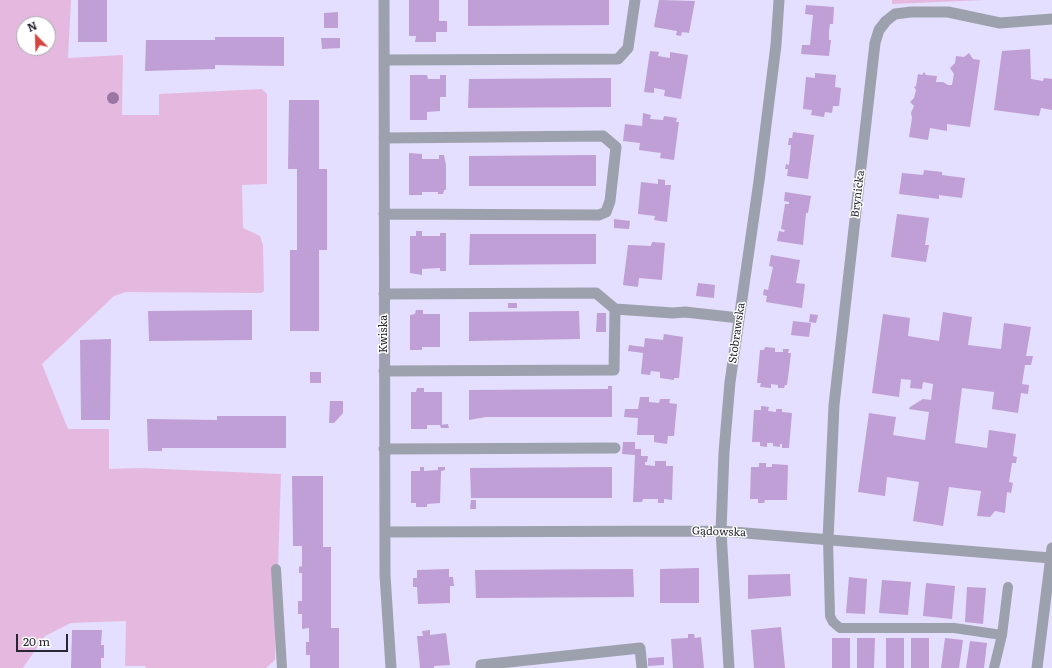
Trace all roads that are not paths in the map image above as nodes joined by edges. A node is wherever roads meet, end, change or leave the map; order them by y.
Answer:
1 (384, 0) edge
2 (635, 0) edge
3 (779, 0) edge
4 (1052, 19) edge
5 (385, 60) junction
6 (384, 138) junction
7 (384, 214) junction
8 (384, 294) junction
9 (615, 309) junction
10 (739, 318) junction
11 (384, 371) junction
12 (615, 448) dead end
13 (384, 450) junction
14 (721, 531) junction
15 (386, 532) junction
16 (828, 540) junction
17 (1051, 553) edge
18 (276, 569) dead end
19 (1008, 587) dead end
20 (1002, 635) junction
21 (282, 668) edge
22 (392, 668) edge
23 (481, 668) edge
24 (642, 668) edge
25 (729, 668) edge
26 (994, 668) edge
27 (1037, 668) edge

1 - 5 street, Kwiska
2 - 5 street
3 - 10 street, Stobrawska
4 - 16 street, Brynicka
5 - 6 street, Kwiska
6 - 7 street, Kwiska
6 - 7 street
7 - 8 street, Kwiska
8 - 9 street
8 - 11 street, Kwiska
9 - 10 street
9 - 11 street
10 - 14 street, Stobrawska
11 - 13 street, Kwiska
12 - 13 street
13 - 15 street, Kwiska
14 - 15 street, Gądowska
14 - 16 street, Gądowska
14 - 25 street, Stobrawska
15 - 22 street, Kwiska
16 - 17 street, Gądowska
16 - 20 lane
17 - 27 street
18 - 21 lane
19 - 20 lane
20 - 26 lane
23 - 24 street

